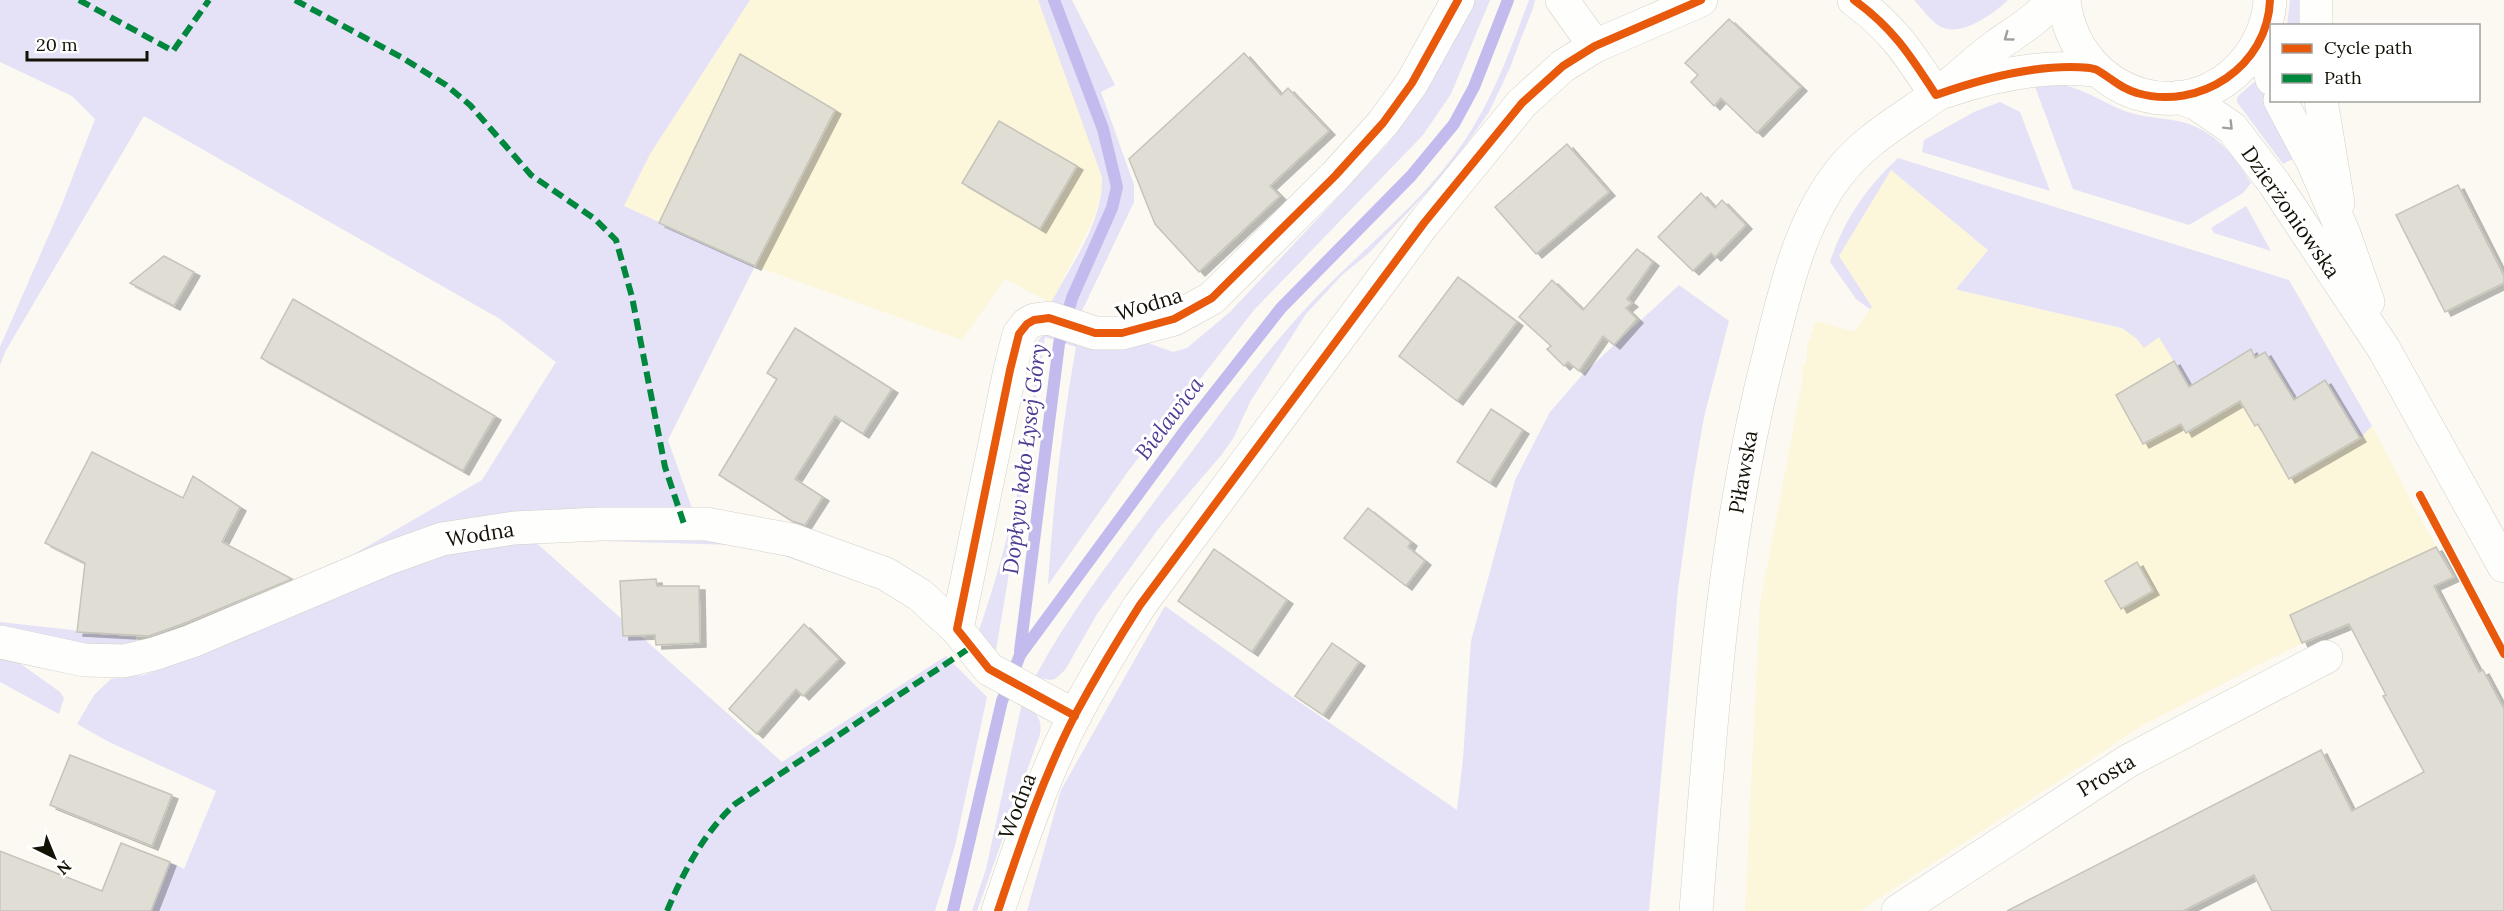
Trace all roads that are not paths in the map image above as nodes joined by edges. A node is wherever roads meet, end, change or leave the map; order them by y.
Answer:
1 (1458, 0) edge
2 (1562, 0) edge
3 (1701, 0) edge
4 (1854, 0) edge
5 (2052, 0) edge
6 (2064, 0) edge
7 (2270, 0) edge
8 (2316, 0) edge
9 (2316, 24) edge
10 (2261, 39) junction
11 (1595, 46) junction
12 (2096, 70) junction
13 (2270, 76) edge
14 (1936, 95) junction
15 (2179, 97) junction
16 (2281, 102) edge
17 (2321, 102) edge
18 (2344, 234) junction
19 (2384, 349) junction
20 (2504, 566) edge
21 (957, 629) junction
22 (0, 642) edge
23 (2326, 657) dead end
24 (1075, 716) junction
25 (998, 911) edge
26 (1696, 911) edge
27 (1898, 911) edge

1 - 21 street, Wodna
2 - 11 street
3 - 11 street, Wodna
4 - 14 street
5 -> 14 street, Piławska
6 - 12 street
7 - 10 street
8 - 9 street
10 - 13 street
10 - 15 street
11 - 24 street, Wodna
12 - 14 street, Piławska
12 - 15 street
14 - 26 street, Piławska
15 -> 19 street, Dzierżoniowska
16 - 18 street, Dzierżoniowska
17 - 18 street
18 - 19 street, Dzierżoniowska
19 - 20 street, Dzierżoniowska
21 - 22 street, Wodna
21 - 24 street, Wodna
23 - 27 street, Prosta
24 - 25 street, Wodna

